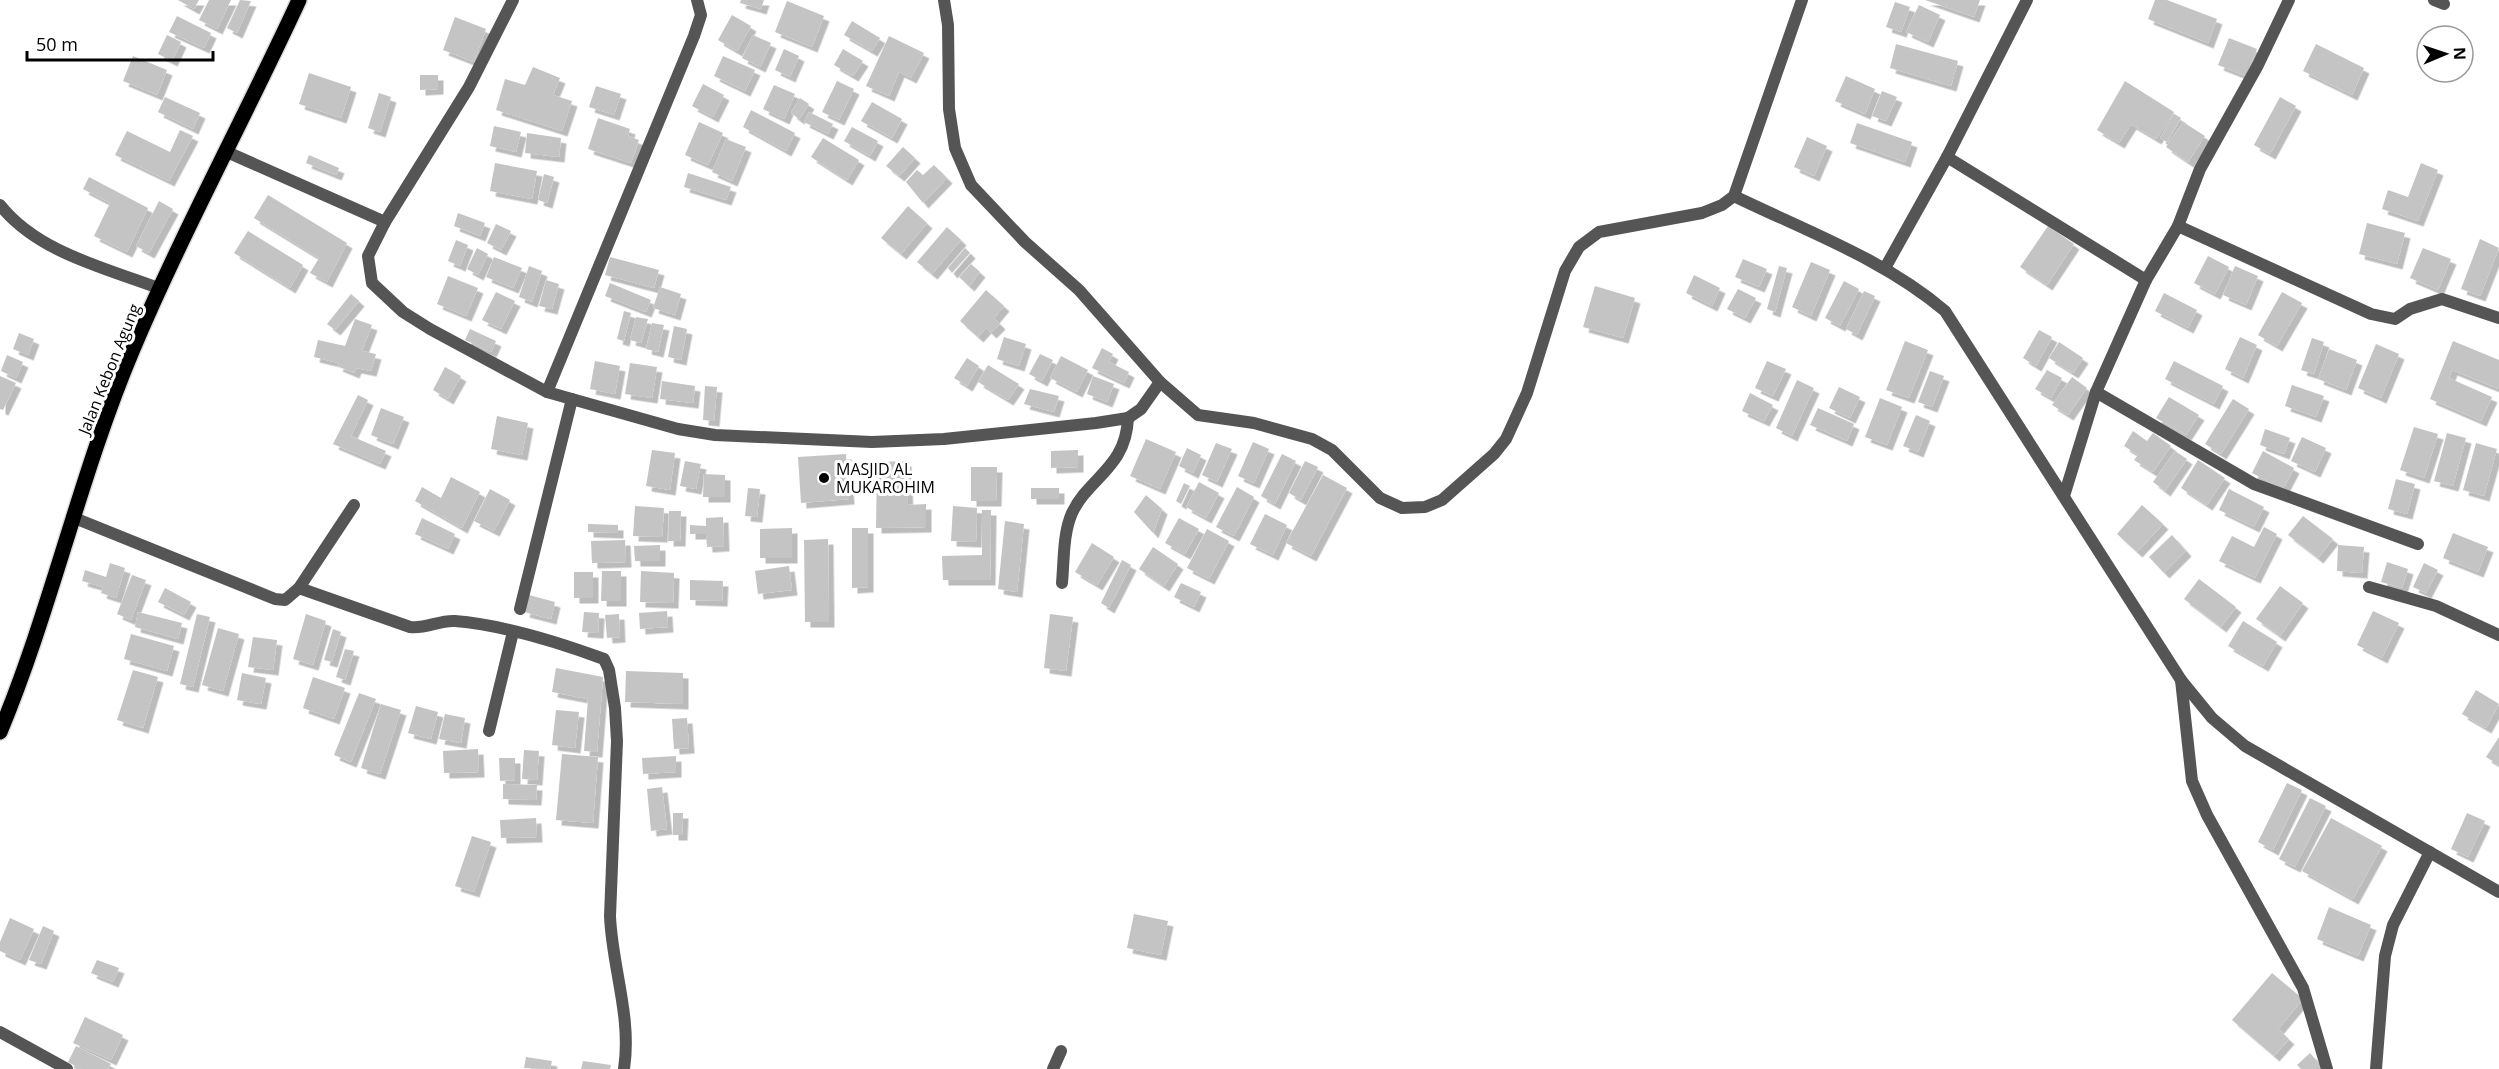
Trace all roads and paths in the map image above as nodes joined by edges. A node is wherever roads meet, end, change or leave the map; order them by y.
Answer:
1 (298, 0) edge
2 (513, 0) edge
3 (697, 0) edge
4 (944, 0) edge
5 (1802, 0) edge
6 (2027, 0) edge
7 (2289, 0) edge
8 (226, 152) junction
9 (1947, 157) junction
10 (1734, 196) junction
11 (0, 205) edge
12 (385, 222) junction
13 (2178, 226) junction
14 (1885, 268) junction
15 (2146, 280) junction
16 (161, 289) junction
17 (2499, 318) edge
18 (1160, 382) junction
19 (547, 392) junction
20 (2096, 392) junction
21 (572, 399) junction
22 (1128, 418) junction
23 (2064, 496) junction
24 (354, 505) dead end
25 (72, 517) junction
26 (2418, 543) dead end
27 (1062, 583) dead end
28 (2369, 587) dead end
29 (299, 588) junction
30 (520, 609) dead end
31 (513, 632) junction
32 (2499, 635) edge
33 (2181, 680) junction
34 (489, 731) dead end
35 (0, 732) edge
36 (2430, 852) junction
37 (2499, 892) edge
38 (0, 1032) edge
39 (1061, 1051) dead end
40 (67, 1069) edge
41 (624, 1069) edge
42 (1053, 1069) edge
43 (2327, 1069) edge
44 (2376, 1069) edge

1 - 8 main road, Jalan Kebon Agung
2 - 12 street
3 - 19 street
4 - 18 street
5 - 10 street
6 - 9 street
7 - 13 street
8 - 12 street
8 - 16 main road, Jalan Kebon Agung
9 - 14 street
9 - 15 street
10 - 14 street
10 - 18 street
11 - 16 street
12 - 19 street
13 - 15 street
13 - 17 street
14 - 23 street
15 - 20 street
16 - 25 main road, Jalan Kebon Agung
18 - 22 street
19 - 21 street
20 - 23 street
20 - 26 street
21 - 22 street
21 - 30 street
22 - 27 street
23 - 33 street
24 - 29 street
25 - 29 street
25 - 35 main road, Jalan Kebon Agung
28 - 32 street
29 - 31 street
31 - 34 street
31 - 41 street
33 - 36 street
33 - 43 street
36 - 37 street
36 - 44 street
38 - 40 street
39 - 42 street

